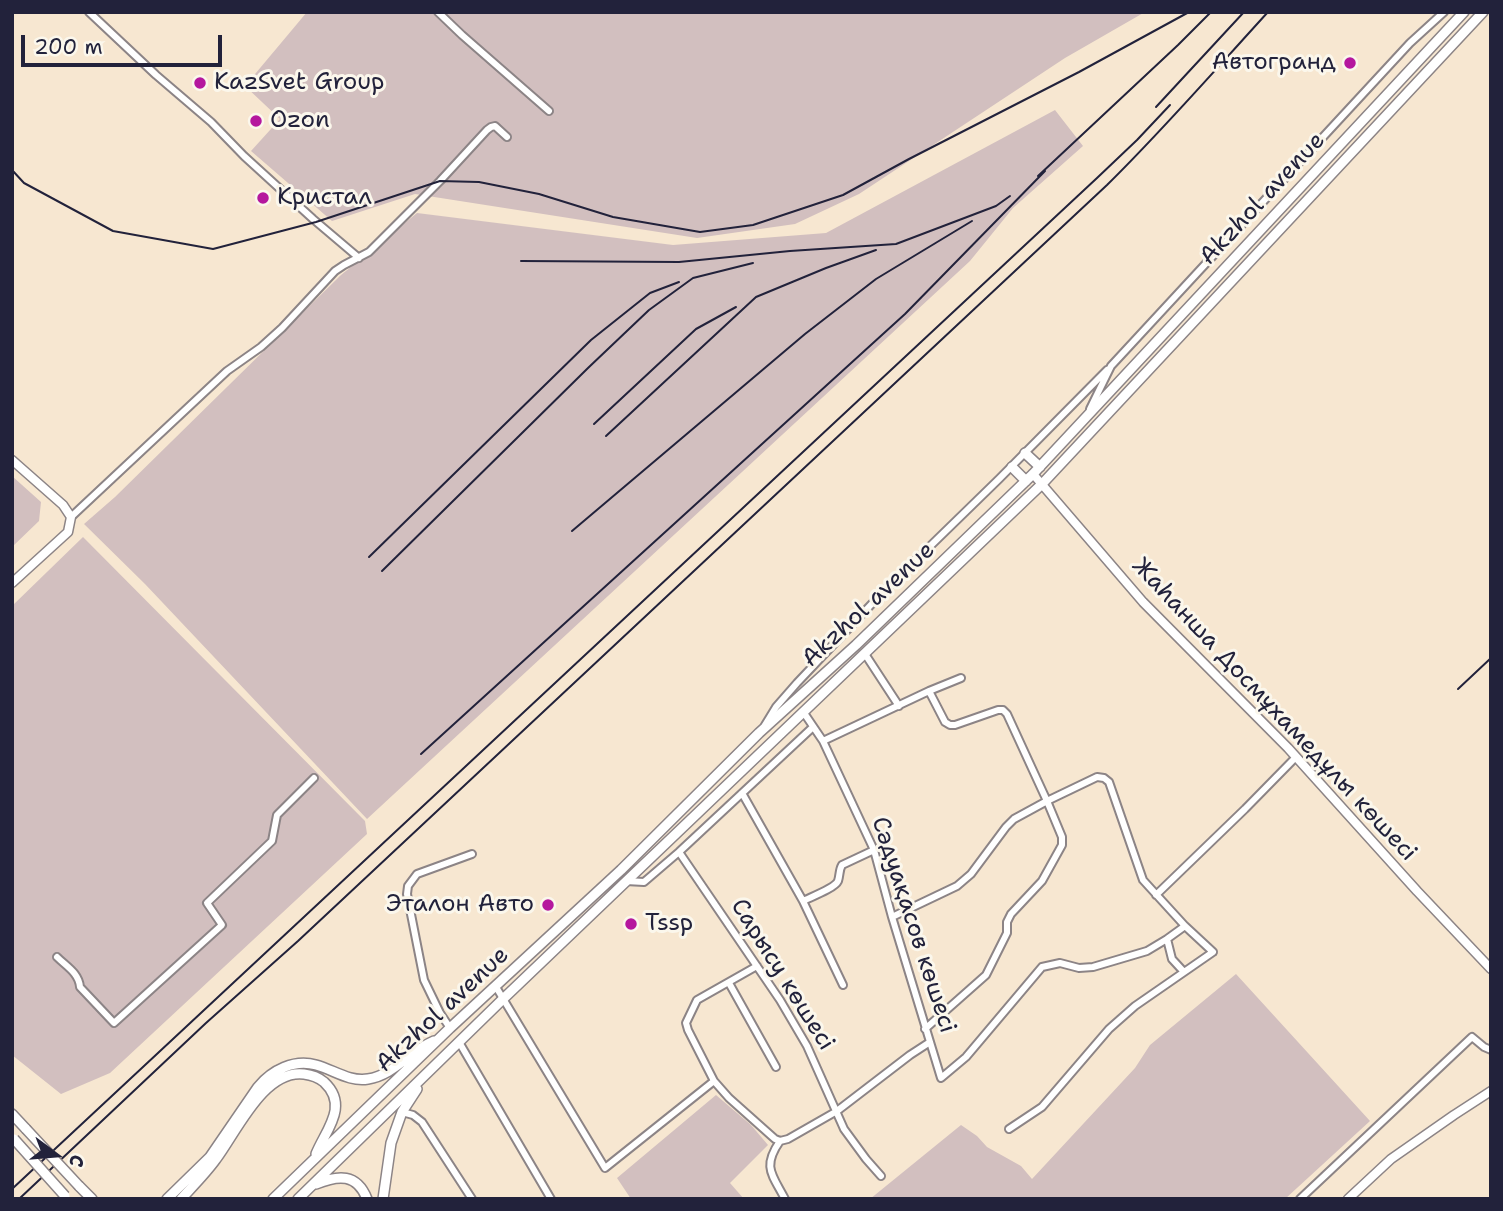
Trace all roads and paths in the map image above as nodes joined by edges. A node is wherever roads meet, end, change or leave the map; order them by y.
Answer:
1 (89, 12) edge
2 (438, 12) edge
3 (1444, 12) edge
4 (1464, 12) edge
5 (1483, 12) edge
6 (549, 111) dead end
7 (507, 137) dead end
8 (1307, 180) junction
9 (1318, 188) junction
10 (359, 258) junction
11 (1111, 366) junction
12 (1086, 418) junction
13 (1025, 453) junction
14 (12, 460) edge
15 (1012, 467) junction
16 (1033, 474) junction
17 (1042, 484) junction
18 (71, 517) junction
19 (12, 583) edge
20 (865, 653) junction
21 (961, 678) dead end
22 (929, 691) junction
23 (899, 706) junction
24 (804, 713) junction
25 (813, 727) junction
26 (759, 733) junction
27 (823, 741) junction
28 (1296, 758) junction
29 (314, 778) dead end
30 (742, 793) junction
31 (1047, 801) junction
32 (874, 850) junction
33 (679, 852) junction
34 (472, 855) dead end
35 (626, 881) junction
36 (1156, 895) junction
37 (803, 901) junction
38 (892, 917) junction
39 (1185, 926) junction
40 (1167, 939) junction
41 (57, 957) dead end
42 (757, 967) junction
43 (1491, 969) edge
44 (1184, 972) junction
45 (729, 984) junction
46 (843, 985) dead end
47 (496, 987) junction
48 (502, 999) junction
49 (450, 1028) junction
50 (925, 1029) junction
51 (439, 1039) junction
52 (459, 1042) junction
53 (930, 1042) junction
54 (1487, 1048) edge
55 (1491, 1056) edge
56 (776, 1067) dead end
57 (431, 1070) junction
58 (714, 1081) junction
59 (1491, 1091) edge
60 (837, 1111) junction
61 (402, 1112) junction
62 (12, 1114) edge
63 (1009, 1129) dead end
64 (13, 1139) edge
65 (780, 1141) junction
66 (314, 1159) junction
67 (881, 1176) dead end
68 (311, 1186) junction
69 (86, 1193) edge
70 (66, 1197) edge
71 (98, 1199) edge
72 (167, 1199) edge
73 (181, 1199) edge
74 (273, 1199) edge
75 (298, 1199) edge
76 (367, 1199) edge
77 (383, 1199) edge
78 (472, 1199) edge
79 (551, 1199) edge
80 (785, 1199) edge
81 (1300, 1199) edge
82 (1348, 1199) edge

1 - 10 street
2 - 6 street
3 - 11 street
4 - 8 main road, Akzhol avenue
5 - 9 main road, Akzhol avenue
7 - 10 street
8 - 9 main road
8 - 12 main road, Akzhol avenue
9 - 17 main road, Akzhol avenue
10 - 18 street
11 - 12 street
11 - 13 street
12 - 16 main road, Akzhol avenue
13 - 15 street
13 - 16 main road
14 - 18 street
15 - 16 main road
15 - 26 street
16 - 17 street, Жаһанша Досмұхамедұлы көшесі
16 - 26 main road, Akzhol avenue
17 - 20 main road, Akzhol avenue
17 - 28 street, Жаһанша Досмұхамедұлы көшесі
18 - 19 street
20 - 23 street
20 - 24 main road, Akzhol avenue
21 - 22 street
22 - 23 street
22 - 31 street
23 - 27 street
24 - 25 street, Сәдуақасов көшесі
24 - 35 main road, Akzhol avenue
25 - 27 street, Сәдуақасов көшесі
25 - 30 street
26 - 47 main road, Akzhol avenue
27 - 32 street, Сәдуақасов көшесі
28 - 36 street
28 - 43 street, Жаһанша Досмұхамедұлы көшесі
29 - 41 street
30 - 33 street
30 - 37 street
31 - 36 street
31 - 38 street
31 - 50 street
32 - 37 street
32 - 38 street, Сәдуақасов көшесі
33 - 35 street
33 - 42 street, Сарысу көшесі
34 - 49 street
35 - 48 main road, Akzhol avenue
36 - 39 street
37 - 46 street
38 - 50 street, Сәдуақасов көшесі
39 - 40 street
39 - 44 street
40 - 44 street
40 - 53 street, Сәдуақасов көшесі
42 - 45 street
42 - 60 street, Сарысу көшесі
44 - 63 street
45 - 56 street
45 - 58 street
47 - 48 street
47 - 49 main road, Akzhol avenue
48 - 52 main road, Akzhol avenue
48 - 58 street
49 - 51 main road, Akzhol avenue
50 - 53 street, Сәдуақасов көшесі
51 - 66 main road, Akzhol avenue
51 - 72 main road
52 - 57 main road, Akzhol avenue
52 - 79 street
53 - 60 street
54 - 55 street
54 - 81 street
57 - 61 main road
57 - 68 main road, Akzhol avenue
58 - 65 street
59 - 82 street
60 - 65 street
60 - 67 street, Сарысу көшесі
61 - 77 main road
61 - 78 street
62 - 69 main road, bridge
64 - 70 main road, bridge
65 - 80 street
66 - 73 main road
66 - 74 main road, Akzhol avenue
68 - 75 main road, Akzhol avenue
68 - 76 main road
69 - 71 main road

